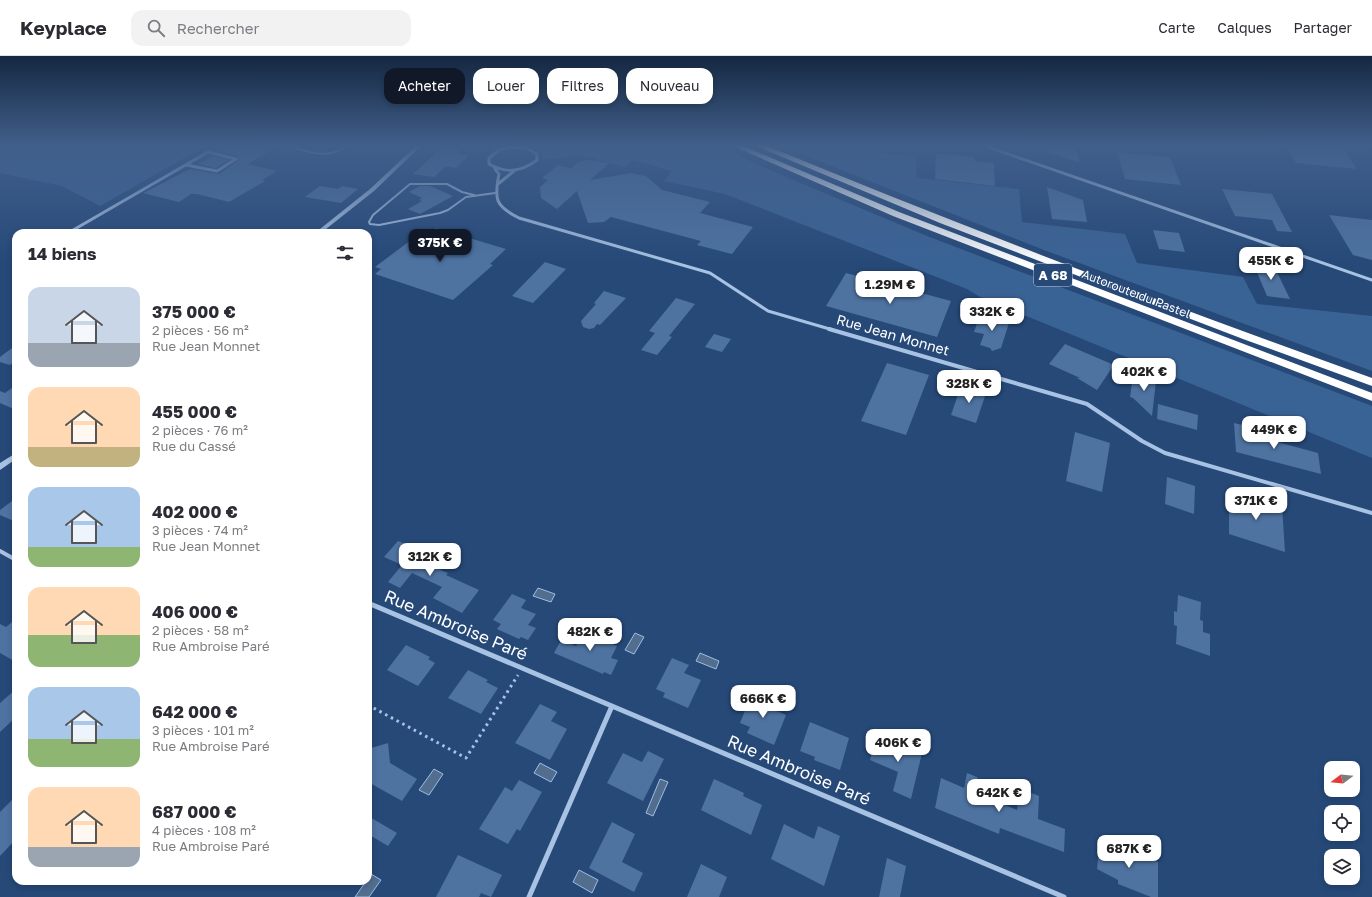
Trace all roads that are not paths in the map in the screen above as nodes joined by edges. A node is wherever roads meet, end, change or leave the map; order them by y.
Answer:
1 (151, 185) edge
2 (377, 185) edge
3 (408, 185) edge
4 (449, 185) edge
5 (497, 185) edge
6 (829, 185) edge
7 (856, 185) edge
8 (1098, 185) edge
9 (495, 193) junction
10 (474, 195) junction
11 (75, 229) edge
12 (323, 229) edge
13 (1372, 280) edge
14 (1372, 382) edge
15 (1372, 397) edge
16 (12, 459) edge
17 (0, 467) edge
18 (1372, 513) edge
19 (0, 551) edge
20 (12, 558) edge
21 (372, 605) edge
22 (612, 706) junction
23 (529, 897) edge
24 (1064, 897) edge

1 - 11 street
2 - 12 street
3 - 10 lane
4 - 10 lane
5 - 9 street
6 - 15 highway, Autoroute du Pastel / A 68
7 - 14 highway, Autoroute du Pastel / A 68
8 - 13 street
9 - 10 lane
9 - 18 street, Rue Jean Monnet
16 - 17 street
19 - 20 street
21 - 22 street, Rue Ambroise Paré
22 - 23 street
22 - 24 street, Rue Ambroise Paré

